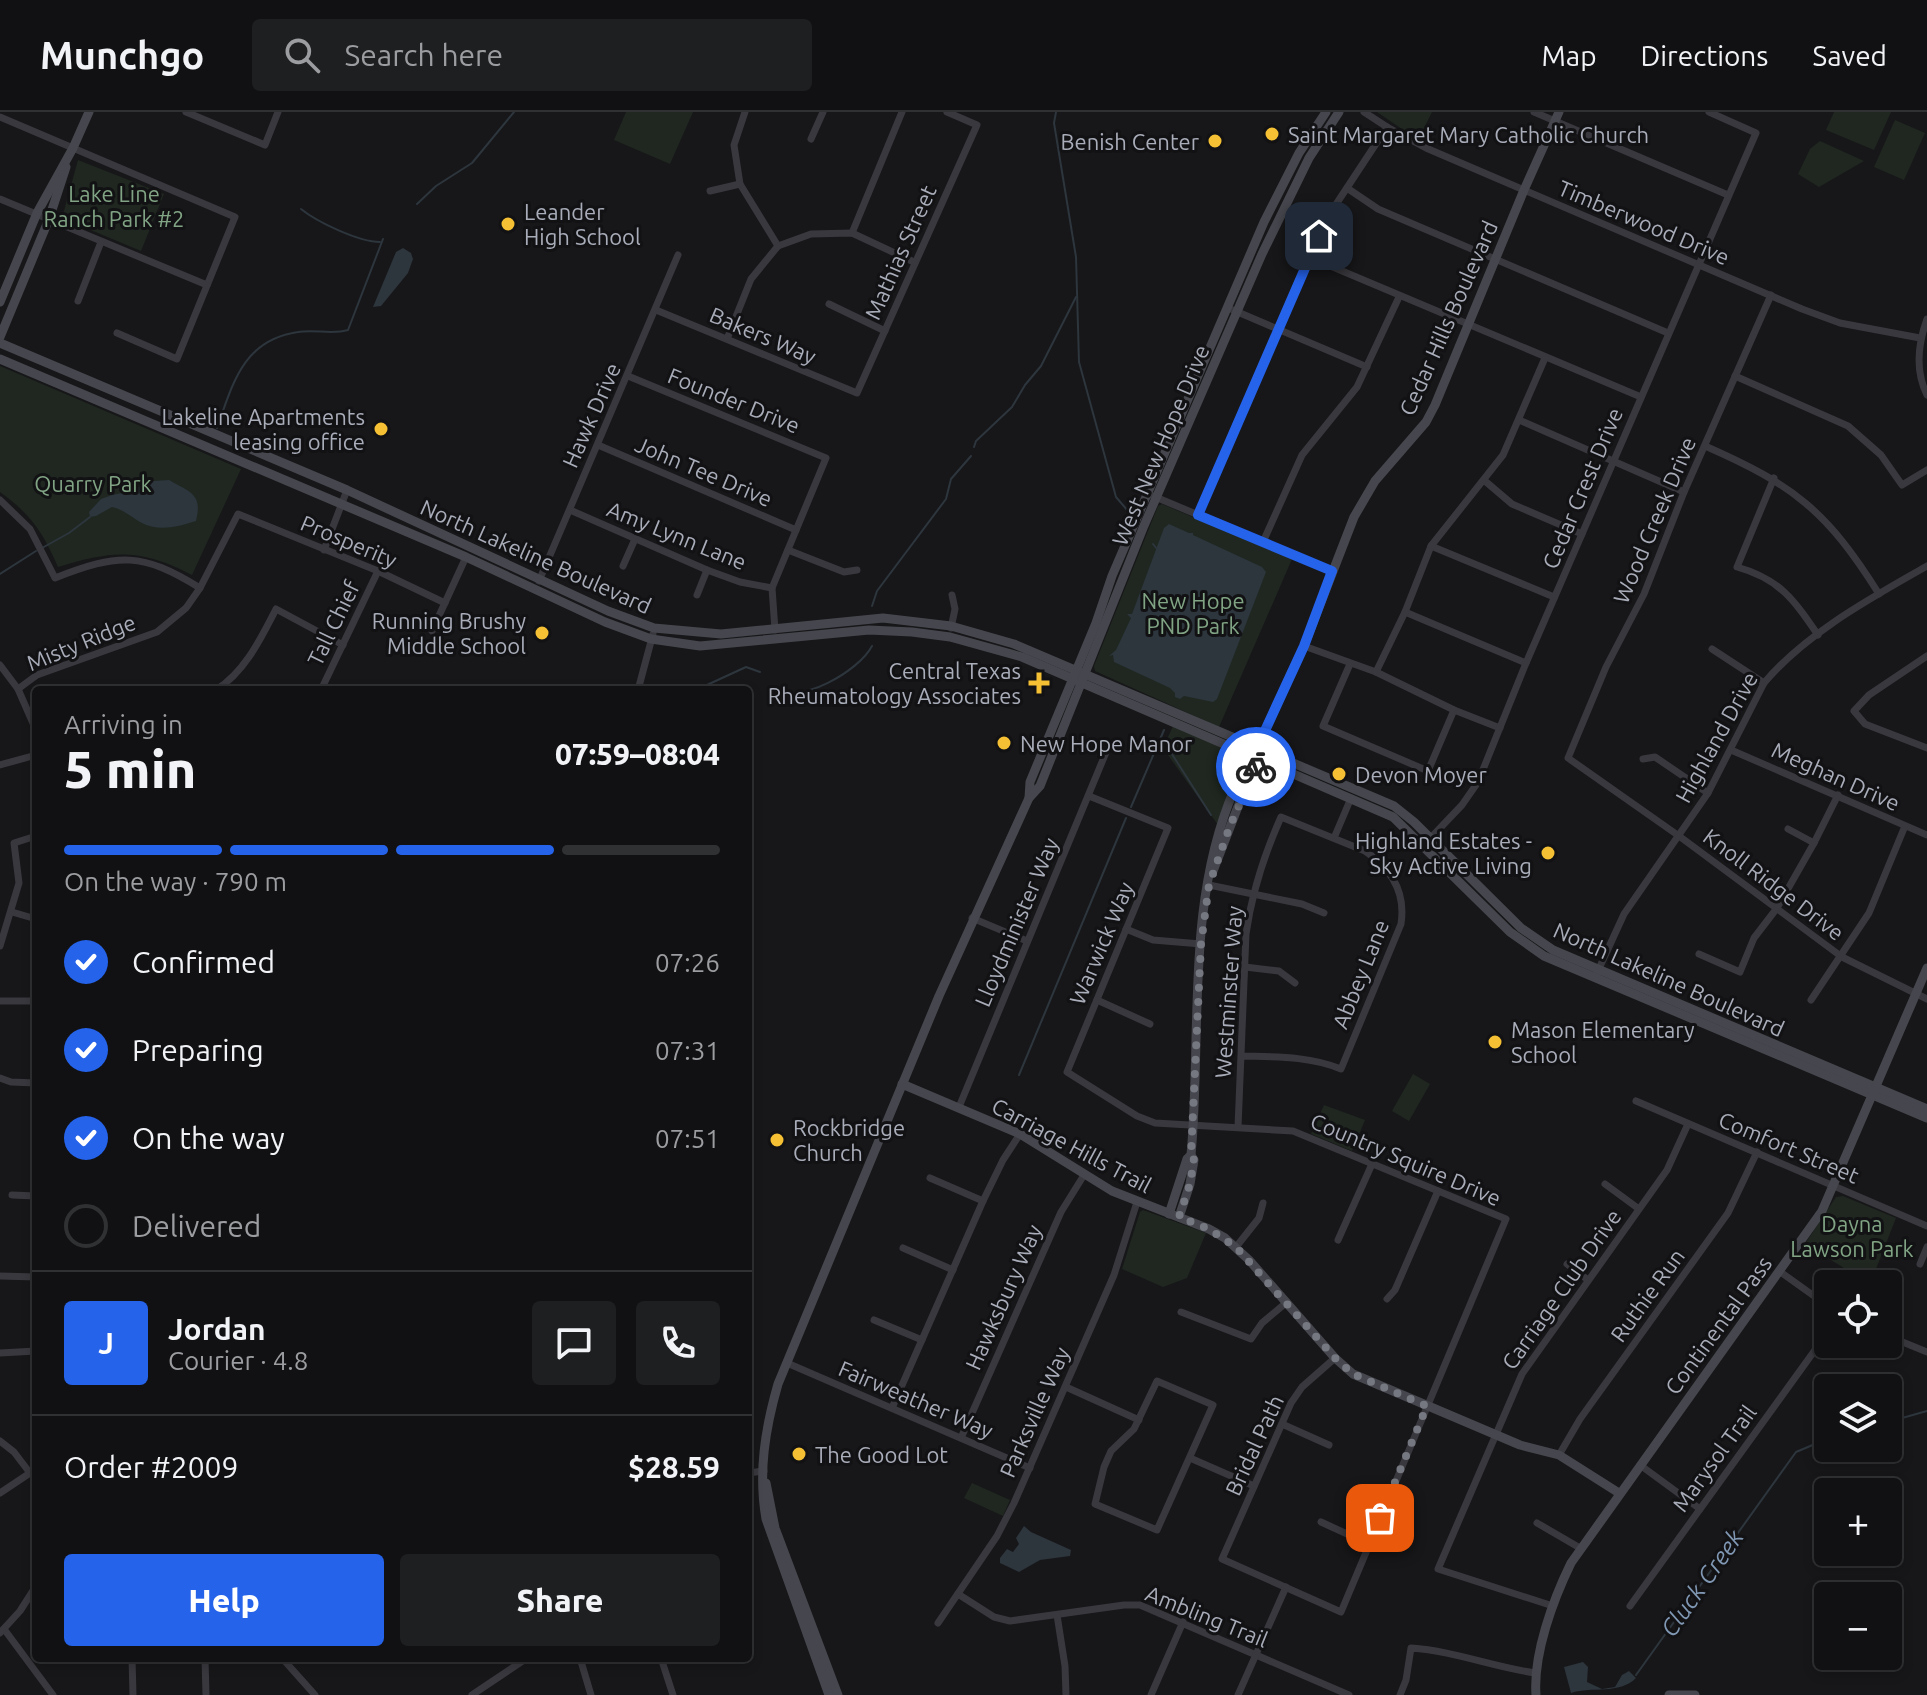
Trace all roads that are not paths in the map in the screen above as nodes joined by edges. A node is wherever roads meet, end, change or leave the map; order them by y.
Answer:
1 (89, 112) edge
2 (186, 112) edge
3 (278, 112) edge
4 (745, 112) edge
5 (823, 112) edge
6 (902, 112) edge
7 (947, 112) edge
8 (1326, 112) edge
9 (1339, 112) edge
10 (1364, 112) edge
11 (1534, 112) edge
12 (1711, 112) edge
13 (1557, 116) edge
14 (0, 117) edge
15 (1387, 127) junction
16 (811, 139) dead end
17 (71, 152) junction
18 (740, 184) junction
19 (1347, 188) junction
20 (1524, 190) junction
21 (710, 191) dead end
22 (1728, 195) junction
23 (0, 199) edge
24 (37, 213) junction
25 (49, 219) junction
26 (852, 233) junction
27 (101, 242) junction
28 (778, 246) junction
29 (678, 255) dead end
30 (1309, 257) junction
31 (1496, 259) junction
32 (914, 262) junction
33 (1698, 265) junction
34 (207, 285) junction
35 (1771, 295) junction
36 (1399, 297) junction
37 (78, 301) dead end
38 (0, 302) edge
39 (829, 304) dead end
40 (656, 310) junction
41 (1232, 310) junction
42 (1927, 319) edge
43 (1467, 326) junction
44 (1278, 329) junction
45 (885, 331) junction
46 (117, 333) dead end
47 (1668, 333) junction
48 (1920, 338) junction
49 (727, 339) junction
50 (0, 340) edge
51 (1545, 358) junction
52 (0, 359) edge
53 (1367, 367) junction
54 (628, 376) junction
55 (1735, 376) junction
56 (857, 393) joint
57 (1927, 395) edge
58 (1641, 397) junction
59 (1519, 420) junction
60 (598, 445) junction
61 (1705, 446) junction
62 (1614, 463) junction
63 (1927, 470) edge
64 (1774, 478) junction
65 (1485, 481) junction
66 (347, 490) junction
67 (1684, 492) junction
68 (1152, 495) junction
69 (0, 500) edge
70 (341, 505) junction
71 (570, 510) junction
72 (238, 514) joint
73 (1198, 515) junction
74 (796, 530) junction
75 (1582, 534) junction
76 (635, 539) junction
77 (1127, 541) junction
78 (1263, 542) junction
79 (1431, 546) junction
80 (324, 550) junction
81 (788, 550) junction
82 (466, 557) junction
83 (623, 566) dead end
84 (1927, 566) edge
85 (707, 570) junction
86 (857, 570) dead end
87 (378, 571) junction
88 (1332, 571) junction
89 (537, 584) junction
90 (200, 588) junction
91 (772, 588) junction
92 (1120, 589) junction
93 (1879, 594) junction
94 (697, 595) dead end
95 (952, 595) dead end
96 (1554, 597) junction
97 (445, 603) junction
98 (1405, 612) junction
99 (654, 628) junction
100 (775, 629) junction
101 (432, 631) dead end
102 (950, 631) junction
103 (1818, 635) junction
104 (651, 639) junction
105 (775, 640) junction
106 (343, 645) junction
107 (1304, 646) junction
108 (1712, 649) dead end
109 (1927, 656) edge
110 (1526, 663) junction
111 (1350, 664) junction
112 (0, 665) edge
113 (1376, 672) junction
114 (1080, 676) junction
115 (1764, 683) junction
116 (221, 686) edge
117 (323, 686) edge
118 (639, 686) edge
119 (18, 689) junction
120 (1454, 710) junction
121 (32, 721) edge
122 (1500, 728) junction
123 (1927, 748) edge
124 (1107, 750) dead end
125 (1731, 750) junction
126 (1256, 754) junction
127 (32, 756) edge
128 (1568, 758) joint
129 (1643, 759) dead end
130 (0, 765) edge
131 (1708, 793) junction
132 (1838, 795) junction
133 (1089, 796) junction
134 (1351, 798) junction
135 (1281, 817) joint
136 (1905, 826) junction
137 (1788, 829) dead end
138 (1927, 835) edge
139 (1679, 836) junction
140 (32, 837) edge
141 (1334, 838) junction
142 (1427, 842) junction
143 (1814, 843) junction
144 (1209, 885) junction
145 (1253, 894) junction
146 (1777, 908) junction
147 (12, 912) junction
148 (1324, 913) dead end
149 (32, 918) edge
150 (972, 918) junction
151 (1126, 929) junction
152 (1027, 941) junction
153 (1201, 944) junction
154 (0, 946) edge
155 (1699, 954) dead end
156 (1842, 957) junction
157 (1245, 967) junction
158 (1927, 968) edge
159 (1596, 974) junction
160 (1295, 983) dead end
161 (1916, 994) junction
162 (1927, 999) edge
163 (1097, 1000) junction
164 (1811, 1000) dead end
165 (0, 1001) edge
166 (32, 1001) edge
167 (1150, 1024) dead end
168 (1242, 1056) junction
169 (1067, 1072) joint
170 (0, 1078) edge
171 (32, 1083) edge
172 (902, 1084) junction
173 (1874, 1092) junction
174 (1636, 1101) dead end
175 (959, 1107) junction
176 (1927, 1109) edge
177 (1927, 1118) edge
178 (1688, 1124) junction
179 (1193, 1126) junction
180 (1238, 1127) junction
181 (1020, 1134) junction
182 (1757, 1152) junction
183 (1372, 1164) junction
184 (1084, 1175) junction
185 (930, 1178) dead end
186 (1605, 1184) dead end
187 (1833, 1186) junction
188 (1438, 1191) junction
189 (12, 1195) dead end
190 (32, 1196) edge
191 (1137, 1202) junction
192 (1263, 1203) dead end
193 (981, 1205) junction
194 (1639, 1209) junction
195 (1174, 1215) junction
196 (1927, 1226) edge
197 (1338, 1240) dead end
198 (1236, 1247) junction
199 (1927, 1247) edge
200 (903, 1248) dead end
201 (1567, 1264) dead end
202 (1920, 1264) dead end
203 (1779, 1271) junction
204 (951, 1273) junction
205 (0, 1276) edge
206 (32, 1277) edge
207 (1588, 1280) junction
208 (1814, 1296) edge
209 (1387, 1299) dead end
210 (1287, 1302) junction
211 (1181, 1312) dead end
212 (874, 1320) dead end
213 (1902, 1342) edge
214 (920, 1344) junction
215 (32, 1351) edge
216 (1814, 1351) edge
217 (1927, 1352) edge
218 (0, 1353) edge
219 (1335, 1358) junction
220 (787, 1363) junction
221 (1066, 1387) junction
222 (1427, 1406) junction
223 (892, 1408) junction
224 (1139, 1420) junction
225 (1282, 1424) junction
226 (1494, 1434) junction
227 (961, 1438) junction
228 (0, 1441) edge
229 (1329, 1445) dead end
230 (1559, 1455) junction
231 (1190, 1458) junction
232 (1640, 1465) junction
233 (1030, 1468) junction
234 (32, 1470) edge
235 (764, 1471) junction
236 (32, 1472) edge
237 (752, 1472) edge
238 (1254, 1486) junction
239 (0, 1493) edge
240 (1619, 1493) junction
241 (1700, 1509) junction
242 (1321, 1522) dead end
243 (1537, 1523) dead end
244 (1369, 1544) junction
245 (1580, 1548) junction
246 (1286, 1587) junction
247 (32, 1592) edge
248 (958, 1594) junction
249 (1553, 1606) junction
250 (1630, 1606) dead end
251 (1057, 1615) junction
252 (1183, 1622) junction
253 (938, 1623) dead end
254 (2, 1631) edge
255 (1256, 1654) junction
256 (132, 1662) edge
257 (205, 1662) edge
258 (286, 1662) edge
259 (521, 1662) edge
260 (581, 1662) edge
261 (662, 1662) edge
262 (1535, 1673) junction
263 (1324, 1684) junction
264 (314, 1694) edge
265 (1320, 1694) edge
266 (53, 1695) edge
267 (133, 1695) edge
268 (206, 1695) edge
269 (472, 1695) edge
270 (591, 1695) edge
271 (673, 1695) edge
272 (829, 1695) edge
273 (838, 1695) edge
274 (1066, 1695) edge
275 (1151, 1695) edge
276 (1238, 1695) edge
277 (1349, 1695) edge
278 (1400, 1695) edge
279 (1536, 1695) edge
280 (1669, 1695) edge
281 (1695, 1695) edge

1 - 17 main road
2 - 3 street
4 - 18 street
5 - 16 street
6 - 26 street
7 - 32 street, Mathias Street
8 - 41 main road, West New Hope Drive
9 - 41 main road, West New Hope Drive
10 - 15 street, Timberwood Drive
11 - 13 street
12 - 22 street, Cedar Crest Drive
13 - 20 main road, Cedar Hills Boulevard
13 - 22 street
14 - 17 street
15 - 19 street
15 - 20 street, Timberwood Drive
17 - 24 main road
17 - 25 main road
17 - 34 street
18 - 21 street
18 - 28 street
19 - 30 street
19 - 31 street
20 - 31 main road, Cedar Hills Boulevard
20 - 33 street, Timberwood Drive
22 - 33 street, Cedar Crest Drive
23 - 24 street
24 - 25 street
24 - 38 main road
25 - 27 street
25 - 50 main road
26 - 28 street
26 - 32 street
27 - 34 street
27 - 37 street
28 - 49 street
29 - 40 street, Hawk Drive
30 - 36 street
30 - 44 street
31 - 43 main road, Cedar Hills Boulevard
31 - 47 street
32 - 45 street, Mathias Street
33 - 35 street, Timberwood Drive
33 - 47 street, Cedar Crest Drive
34 - 46 street
35 - 48 street, Timberwood Drive
35 - 55 street, Wood Creek Drive
36 - 43 street
36 - 53 street
39 - 45 street
40 - 49 street, Bakers Way
40 - 54 street, Hawk Drive
41 - 44 street
41 - 68 main road, West New Hope Drive
42 - 48 street
43 - 51 street
43 - 88 main road, Cedar Hills Boulevard
44 - 53 street
44 - 73 street
45 - 56 street, Mathias Street
47 - 58 street, Cedar Crest Drive
48 - 57 street
49 - 56 street, Bakers Way
50 - 66 main road, North Lakeline Boulevard
51 - 58 street
51 - 59 street
52 - 70 main road, North Lakeline Boulevard
53 - 78 street
54 - 60 street, Hawk Drive
54 - 74 street, Founder Drive
55 - 61 street, Wood Creek Drive
55 - 63 street
58 - 62 street, Cedar Crest Drive
59 - 62 street
59 - 65 street
60 - 71 street, Hawk Drive
60 - 74 street, John Tee Drive
61 - 64 street
61 - 67 street, Wood Creek Drive
62 - 67 street
62 - 75 street, Cedar Crest Drive
64 - 93 street
64 - 103 street
65 - 75 street
65 - 79 street
66 - 70 street
66 - 89 main road, North Lakeline Boulevard
67 - 128 street, Wood Creek Drive
68 - 73 street
68 - 77 main road, West New Hope Drive
68 - 92 main road, West New Hope Drive
69 - 90 street
70 - 80 street
70 - 82 main road, North Lakeline Boulevard
71 - 76 street, Amy Lynn Lane
71 - 89 street, Hawk Drive
72 - 80 street, Prosperity
72 - 90 street, Misty Ridge
73 - 78 street
74 - 81 street
75 - 96 street, Cedar Crest Drive
76 - 83 street
76 - 85 street, Amy Lynn Lane
77 - 92 main road
77 - 114 main road, West New Hope Drive
78 - 88 street
79 - 96 street
79 - 98 street
80 - 87 street, Prosperity
81 - 86 street
81 - 91 street
82 - 89 main road, North Lakeline Boulevard
82 - 97 street
84 - 93 street, Highland Drive
85 - 91 street, Amy Lynn Lane
85 - 94 street
87 - 97 street, Prosperity
87 - 106 street, Tall Chief
88 - 107 main road, Cedar Hills Boulevard
89 - 99 main road, North Lakeline Boulevard
89 - 104 main road, North Lakeline Boulevard
90 - 119 street, Misty Ridge
91 - 100 street
92 - 114 main road, West New Hope Drive
93 - 103 street, Highland Drive
95 - 102 street
96 - 110 street, Cedar Crest Drive
97 - 101 street
98 - 110 street
98 - 113 street
99 - 100 main road, North Lakeline Boulevard
99 - 104 street
100 - 102 main road, North Lakeline Boulevard
100 - 105 street
102 - 105 main road, North Lakeline Boulevard
102 - 114 main road, North Lakeline Boulevard
103 - 115 street, Highland Drive
104 - 105 main road, North Lakeline Boulevard
104 - 118 street
106 - 116 street
106 - 117 street, Tall Chief
107 - 111 street
107 - 126 main road, Cedar Hills Boulevard
108 - 115 street
109 - 123 street
110 - 122 street, Cedar Crest Drive
111 - 113 street
111 - 120 street
112 - 119 street
113 - 120 street
114 - 126 main road, North Lakeline Boulevard
114 - 150 main road, West New Hope Drive
115 - 125 street, Highland Drive
119 - 121 street
120 - 122 street
122 - 142 street, Cedar Crest Drive
124 - 133 street, Lloydminister Way
125 - 131 street, Highland Drive
125 - 132 street, Meghan Drive
126 - 134 main road, North Lakeline Boulevard
126 - 142 main road, North Lakeline Boulevard
126 - 144 main road, Cedar Hills Boulevard
127 - 130 street
128 - 139 street, Knoll Ridge Drive
129 - 131 street
131 - 139 street, Highland Drive
132 - 136 street, Meghan Drive
132 - 143 street
133 - 151 street, Warwick Way
133 - 152 street, Lloydminister Way
134 - 141 street
134 - 142 main road, North Lakeline Boulevard
135 - 141 street, Abbey Lane
135 - 145 street, Westminster Way
136 - 138 street, Meghan Drive
136 - 156 street
137 - 143 street
139 - 146 street, Knoll Ridge Drive
139 - 159 street, Highland Drive
140 - 147 street
141 - 168 street, Abbey Lane
142 - 159 main road, North Lakeline Boulevard
143 - 146 street
144 - 145 street
144 - 153 main road, Cedar Hills Boulevard
145 - 148 street
145 - 157 street, Westminster Way
146 - 155 street
146 - 156 street, Knoll Ridge Drive
147 - 149 street
147 - 154 street
150 - 152 street
150 - 172 main road, West New Hope Drive
151 - 153 street
151 - 163 street, Warwick Way
152 - 175 street, Lloydminister Way
153 - 179 main road, Cedar Hills Boulevard
156 - 161 street, Knoll Ridge Drive
156 - 164 street
157 - 160 street
157 - 168 street, Westminster Way
158 - 161 main road, Continental Pass
159 - 173 main road, North Lakeline Boulevard
161 - 162 street, Knoll Ridge Drive
161 - 173 main road, Continental Pass
163 - 167 street
163 - 169 street, Warwick Way
165 - 166 street
168 - 180 street, Westminster Way
169 - 179 street, Country Squire Drive
170 - 171 street
172 - 175 main road, Carriage Hills Trail
172 - 220 main road, West New Hope Drive
173 - 176 main road, North Lakeline Boulevard
173 - 177 main road, North Lakeline Boulevard
173 - 187 main road, Continental Pass
174 - 178 street, Comfort Street
175 - 181 main road, Carriage Hills Trail
178 - 182 street, Comfort Street
178 - 194 street, Carriage Club Drive
179 - 180 street, Country Squire Drive
179 - 195 main road, Cedar Hills Boulevard
180 - 183 street, Country Squire Drive
181 - 184 main road, Carriage Hills Trail
181 - 193 street
182 - 187 street, Comfort Street
182 - 230 street, Ruthie Run
183 - 188 street, Country Squire Drive
183 - 197 street
184 - 191 main road, Carriage Hills Trail
184 - 227 street, Hawksbury Way
185 - 193 street
186 - 194 street
187 - 196 street, Comfort Street
187 - 203 main road, Continental Pass
188 - 209 street
188 - 222 street, Country Squire Drive
189 - 190 street
191 - 195 main road, Carriage Hills Trail
191 - 221 street, Parksville Way
192 - 198 street
193 - 204 street
194 - 207 street, Carriage Club Drive
195 - 198 main road, Carriage Hills Trail
198 - 210 main road, Carriage Hills Trail
199 - 202 street
200 - 204 street
201 - 207 street
203 - 208 street
203 - 232 main road, Continental Pass
204 - 214 street
205 - 206 street
207 - 226 street, Carriage Club Drive
210 - 211 street
210 - 219 main road, Carriage Hills Trail
212 - 214 street
213 - 217 street
214 - 223 street
215 - 218 street
216 - 241 street, Marysol Trail
219 - 222 main road, Carriage Hills Trail
219 - 225 street, Bridal Path
220 - 223 street, Fairweather Way
220 - 235 main road, West New Hope Drive
221 - 224 street
221 - 233 street, Parksville Way
222 - 226 main road, Carriage Hills Trail
222 - 244 street
223 - 227 street, Fairweather Way
224 - 231 street
224 - 231 street
225 - 229 street
225 - 238 street, Bridal Path
226 - 230 main road, Carriage Hills Trail
226 - 249 street, Carriage Club Drive
227 - 233 street, Fairweather Way
228 - 234 street
230 - 240 main road, Carriage Hills Trail
231 - 238 street
232 - 240 main road, Continental Pass
232 - 241 street
233 - 248 street, Parksville Way
235 - 237 street
235 - 272 main road, West New Hope Drive
235 - 273 main road, West New Hope Drive
236 - 239 street
238 - 246 street, Bridal Path
240 - 245 main road, Continental Pass
241 - 250 street, Marysol Trail
242 - 244 street
243 - 245 street
244 - 246 street
245 - 249 main road, Continental Pass
246 - 255 street
247 - 254 street
248 - 251 street, Ambling Trail
248 - 253 street, Parksville Way
249 - 262 main road, Continental Pass
251 - 252 street, Ambling Trail
251 - 274 street
252 - 255 street, Ambling Trail
252 - 275 street
254 - 266 street
255 - 263 street, Ambling Trail
255 - 276 street
256 - 267 street
257 - 268 street
258 - 264 street
259 - 269 street
260 - 270 street
261 - 271 street
262 - 278 street
262 - 279 main road, Continental Pass
263 - 265 street
263 - 277 street, Ambling Trail
280 - 281 main road

